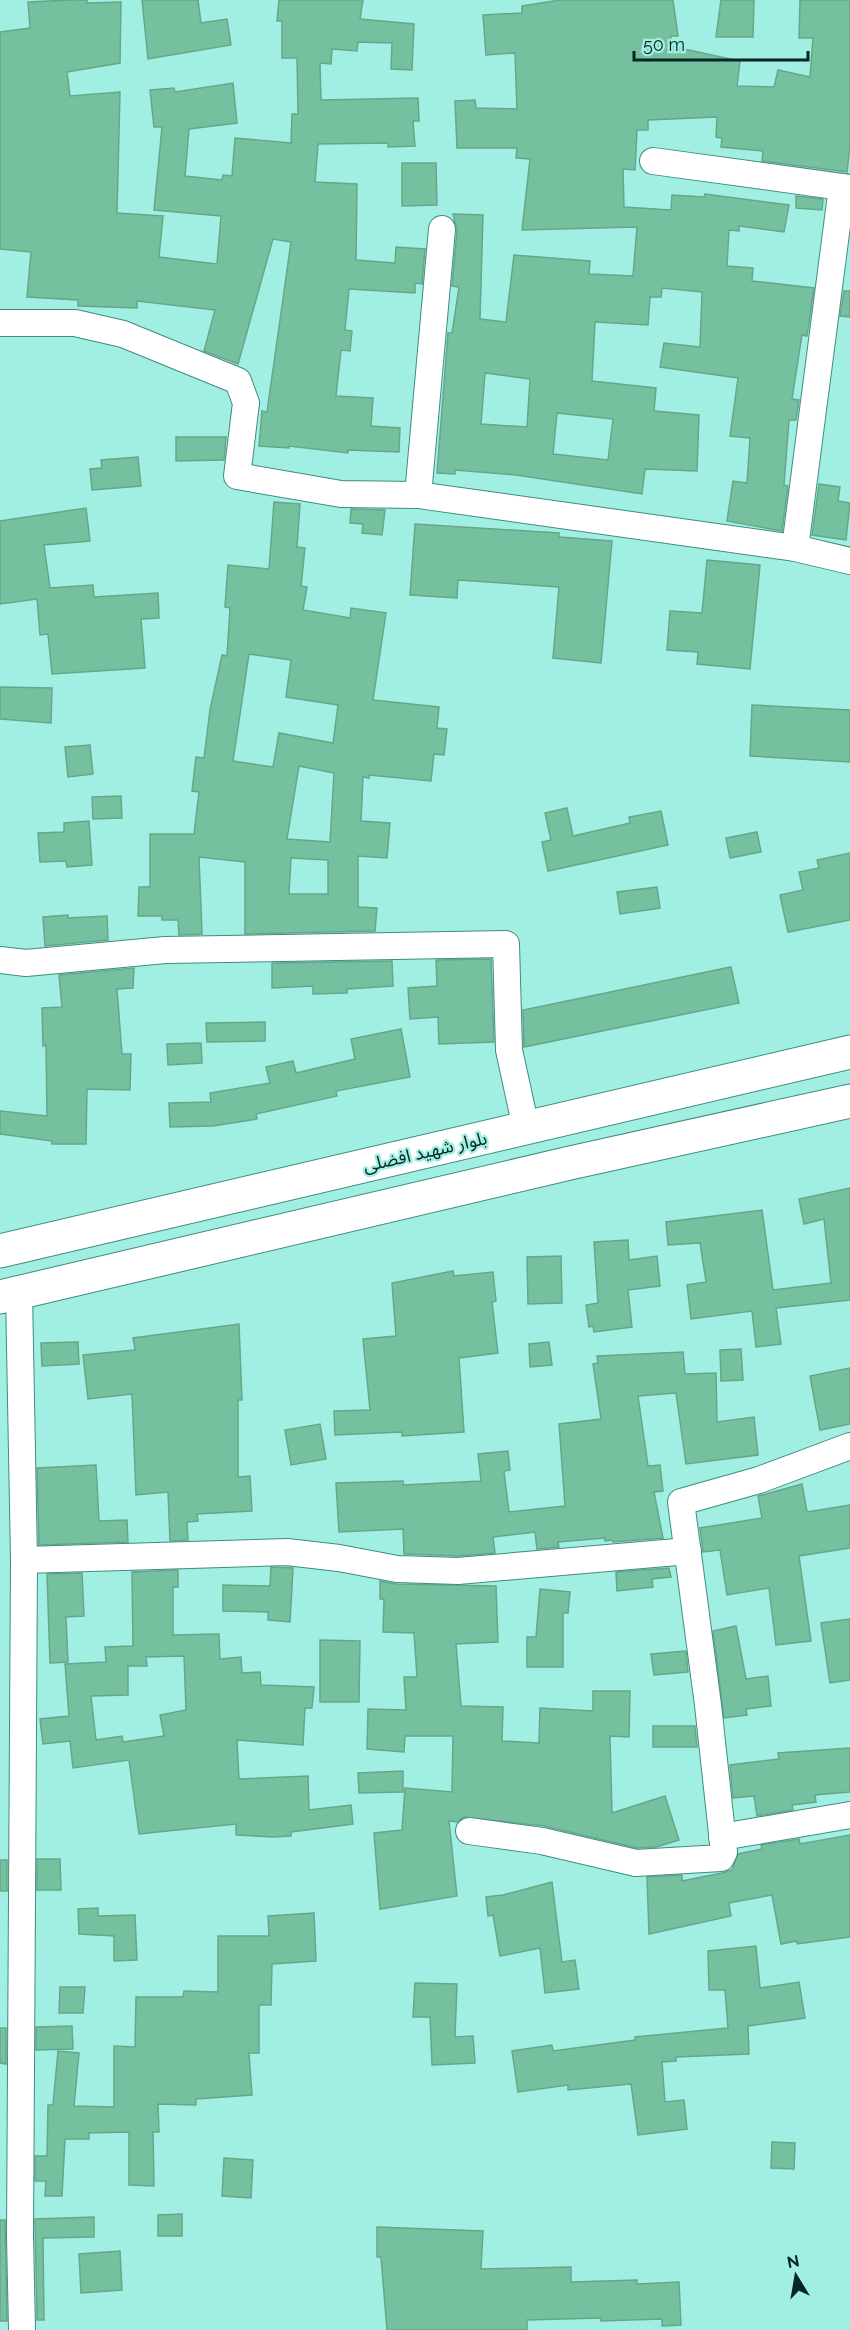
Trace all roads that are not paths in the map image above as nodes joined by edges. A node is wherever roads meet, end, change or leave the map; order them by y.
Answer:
1 (653, 161) dead end
2 (846, 187) edge
3 (442, 229) dead end
4 (0, 323) edge
5 (418, 495) junction
6 (795, 548) junction
7 (850, 561) edge
8 (0, 960) edge
9 (850, 1052) edge
10 (850, 1101) edge
11 (559, 1120) junction
12 (526, 1128) junction
13 (570, 1163) junction
14 (0, 1251) edge
15 (10, 1295) edge
16 (850, 1446) edge
17 (688, 1551) junction
18 (24, 1560) junction
19 (850, 1815) edge
20 (469, 1832) dead end
21 (722, 1837) junction
22 (10, 2236) edge
23 (22, 2330) edge

1 - 2 street
2 - 6 street
3 - 5 street
4 - 5 street
5 - 6 street
6 - 7 street
8 - 12 street
9 - 11 main road, بلوار شهید افضلی
10 - 13 main road
11 - 12 main road, بلوار شهید افضلی
11 - 13 main road
12 - 14 main road, بلوار شهید افضلی
13 - 15 main road
15 - 18 street
16 - 17 street
17 - 18 street
17 - 21 street
18 - 22 street
19 - 21 street
20 - 21 street
22 - 23 street

